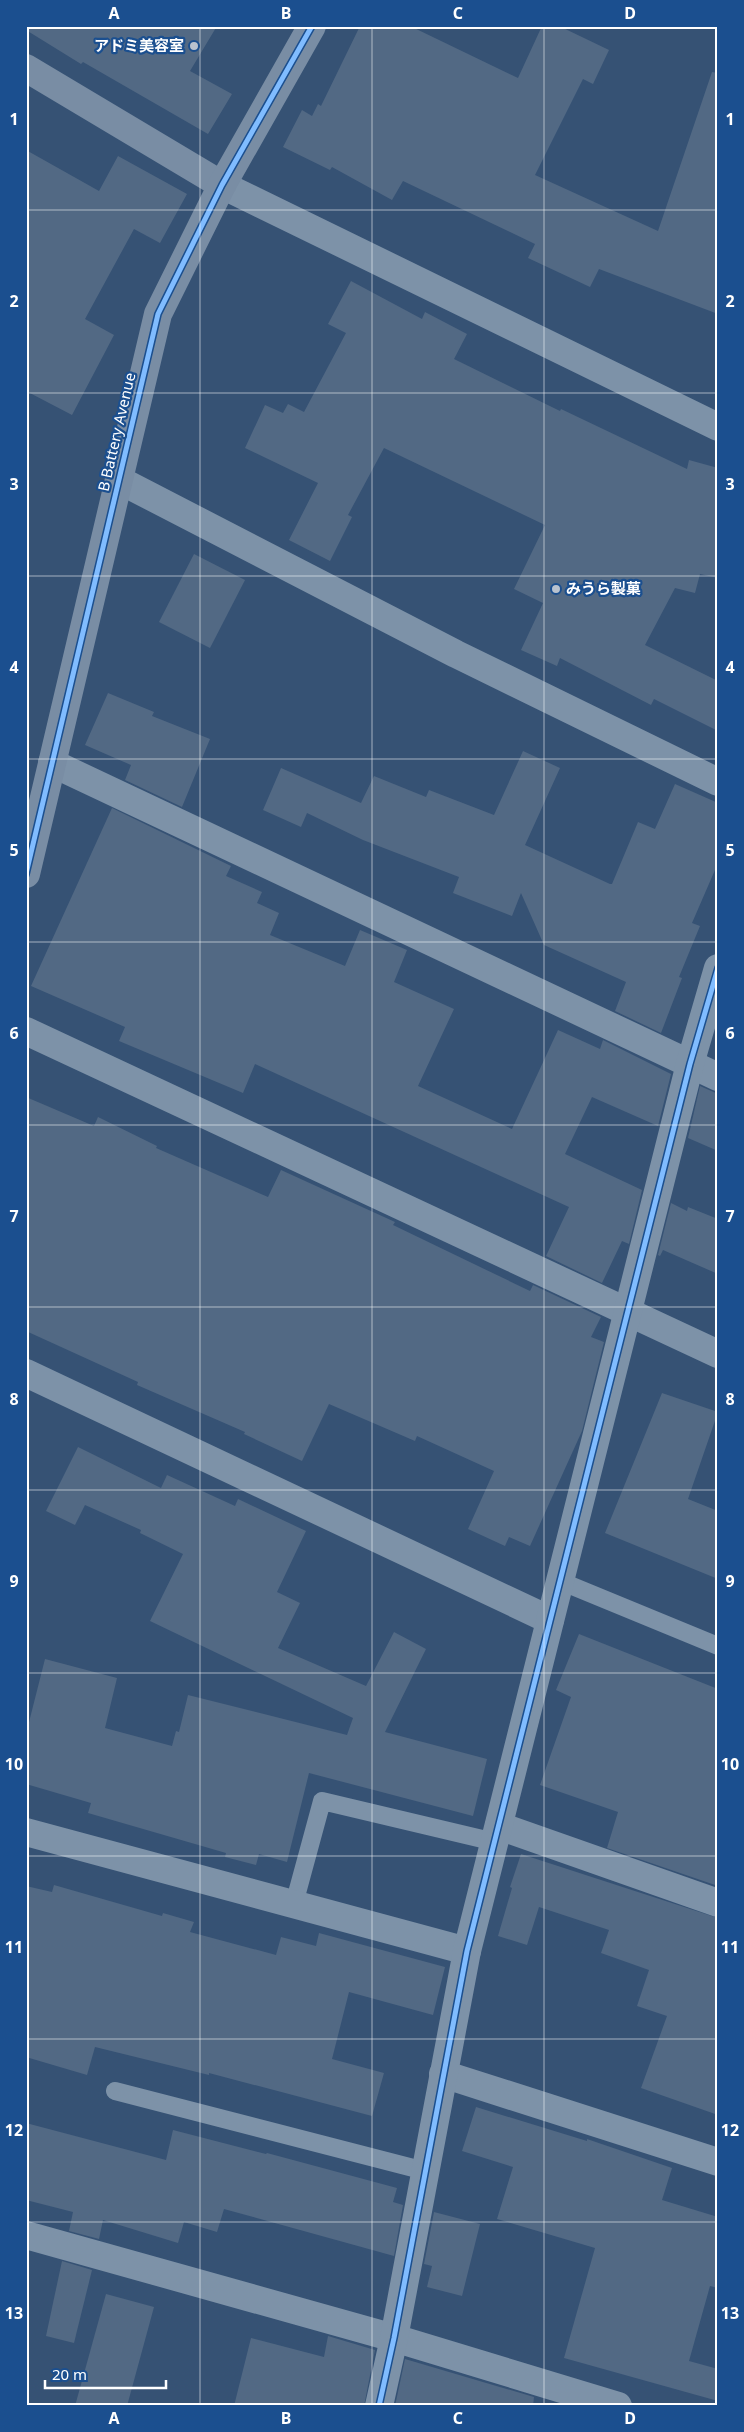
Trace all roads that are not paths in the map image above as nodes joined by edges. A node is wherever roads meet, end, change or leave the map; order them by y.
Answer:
1 (312, 26) edge
2 (26, 68) edge
3 (222, 186) junction
4 (718, 427) edge
5 (119, 480) junction
6 (52, 763) junction
7 (718, 782) edge
8 (26, 874) edge
9 (718, 968) edge
10 (26, 1031) edge
11 (690, 1064) junction
12 (718, 1077) edge
13 (628, 1313) junction
14 (718, 1354) edge
15 (26, 1373) edge
16 (560, 1581) junction
17 (550, 1620) junction
18 (718, 1646) edge
19 (26, 1832) edge
20 (497, 1834) junction
21 (718, 1903) edge
22 (294, 1904) junction
23 (467, 1951) junction
24 (443, 2074) junction
25 (116, 2091) dead end
26 (718, 2162) edge
27 (425, 2171) junction
28 (26, 2235) edge
29 (394, 2338) junction
30 (379, 2406) edge
31 (618, 2406) edge

1 - 3 street, B Battery Avenue
2 - 3 street
3 - 4 street
3 - 5 street, B Battery Avenue
5 - 6 street, B Battery Avenue
5 - 7 street
6 - 8 street, B Battery Avenue
6 - 11 street
9 - 11 street
10 - 13 street
11 - 12 street
11 - 13 street
13 - 14 street
13 - 16 street
15 - 17 street
16 - 17 street
16 - 18 lane
17 - 20 street
19 - 22 street
20 - 21 street
20 - 22 lane
20 - 23 street
22 - 23 street
23 - 24 street
24 - 26 street
24 - 27 street
25 - 27 lane
27 - 29 street
28 - 29 street
29 - 30 street
29 - 31 street

